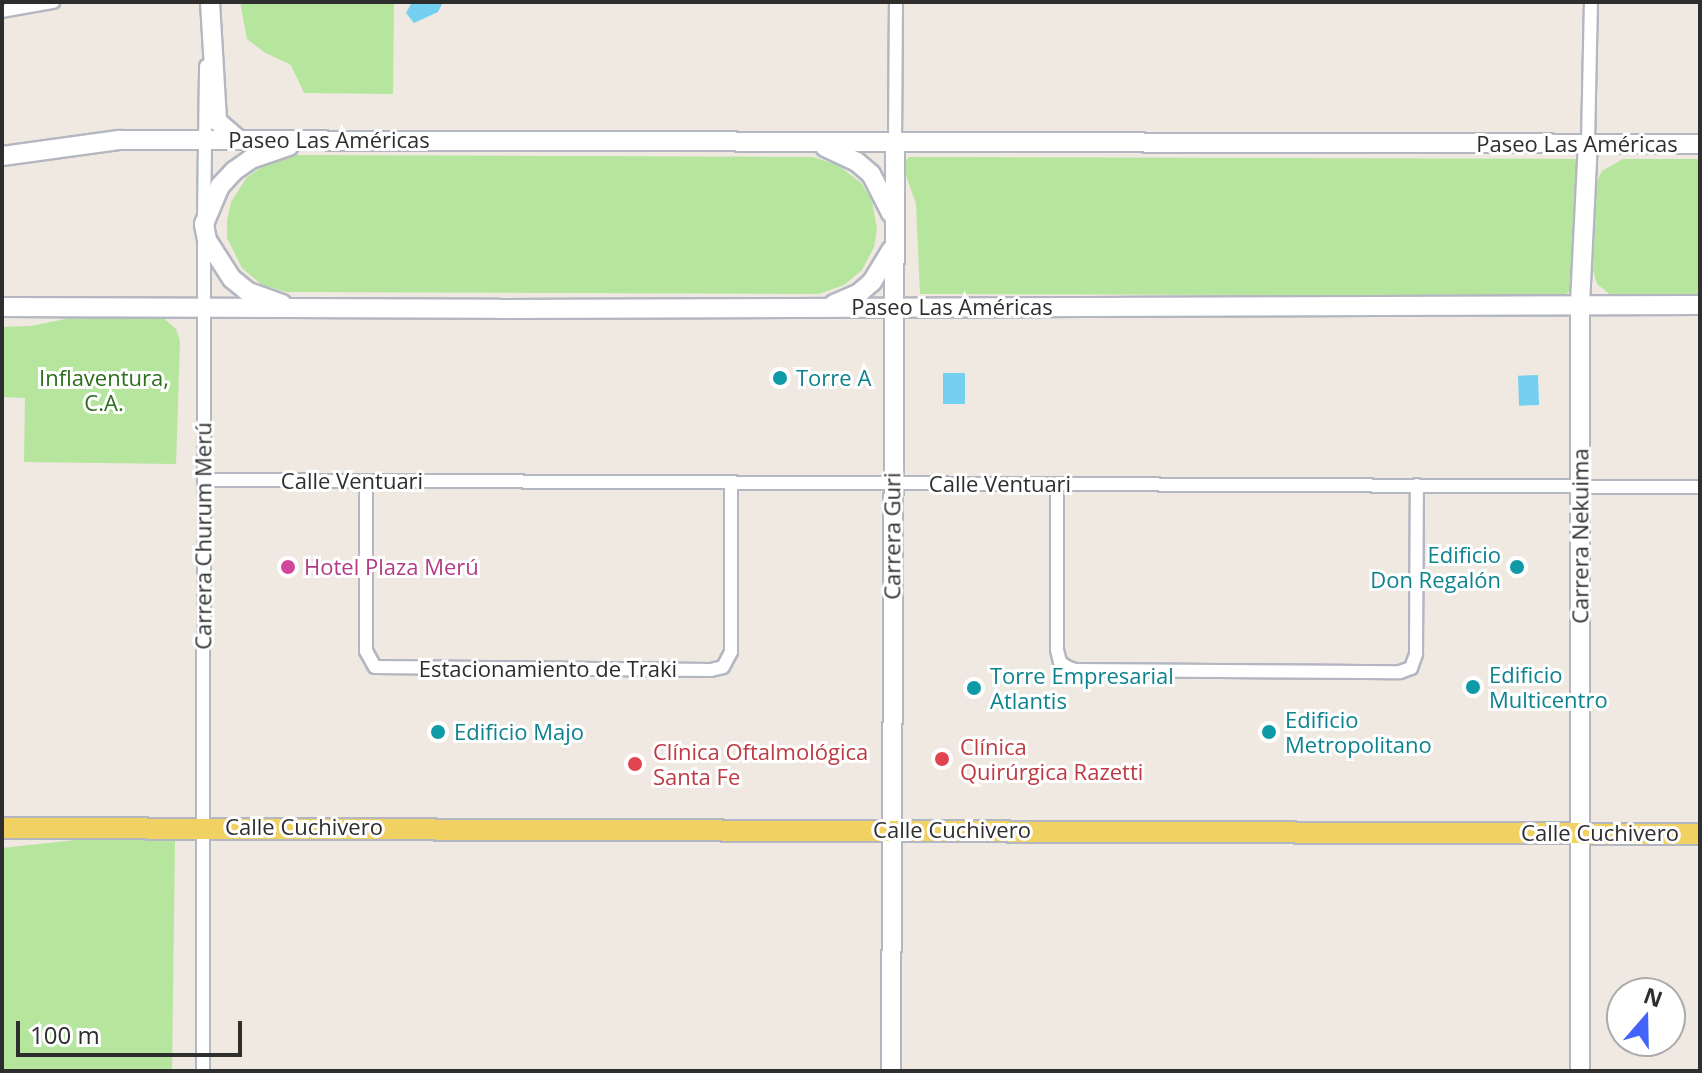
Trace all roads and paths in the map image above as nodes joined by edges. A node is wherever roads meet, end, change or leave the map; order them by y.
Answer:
1 (53, 2) edge
2 (208, 2) edge
3 (896, 2) edge
4 (1591, 2) edge
5 (2, 11) edge
6 (206, 140) junction
7 (239, 140) junction
8 (312, 140) junction
9 (801, 142) junction
10 (895, 142) junction
11 (1588, 143) junction
12 (1700, 144) edge
13 (2, 156) edge
14 (204, 224) junction
15 (895, 232) junction
16 (1580, 304) junction
17 (1700, 305) edge
18 (2, 307) edge
19 (893, 307) junction
20 (204, 309) junction
21 (812, 309) junction
22 (312, 310) junction
23 (204, 480) junction
24 (366, 481) junction
25 (731, 482) junction
26 (892, 483) junction
27 (1057, 484) junction
28 (1417, 485) junction
29 (1580, 486) junction
30 (1700, 487) edge
31 (5, 826) edge
32 (203, 827) junction
33 (892, 830) junction
34 (1580, 833) junction
35 (1700, 834) edge
36 (203, 1071) edge
37 (891, 1071) edge
38 (1580, 1071) edge

1 - 5 street
2 - 6 street, Carrera Churum Merú
2 - 7 main road
3 - 10 street, Carrera Guri
4 - 11 street, Carrera Nekuima
6 - 7 main road, Paseo Las Américas
6 - 13 main road, Paseo Las Américas
6 - 14 street, Carrera Churum Merú
7 - 8 main road, Paseo Las Américas
8 - 9 main road, Paseo Las Américas
8 - 14 main road
9 - 10 main road, Paseo Las Américas
9 - 15 main road
10 - 11 main road, Paseo Las Américas
10 - 15 main road, Carrera Guri
11 - 12 main road, Paseo Las Américas
11 - 16 main road, Carrera Nekuima
14 - 20 street, Carrera Churum Merú
14 - 22 main road
15 - 19 main road, Carrera Guri
15 - 21 main road
16 - 17 main road, Paseo Las Américas
16 - 19 main road, Paseo Las Américas
16 - 29 main road, Carrera Nekuima
18 - 20 main road, Paseo Las Américas
19 - 21 main road, Paseo Las Américas
19 - 26 main road, Carrera Guri
20 - 22 main road, Paseo Las Américas
20 - 23 street, Carrera Churum Merú
21 - 22 main road, Paseo Las Américas
23 - 24 street, Calle Ventuari
23 - 32 street, Carrera Churum Merú
24 - 25 street, Calle Ventuari
24 - 25 street, Estacionamiento de Traki
25 - 26 street, Calle Ventuari
26 - 27 street, Calle Ventuari
26 - 33 main road, Carrera Guri
27 - 28 street, Calle Ventuari
27 - 28 street
28 - 29 street, Calle Ventuari
29 - 30 street, Calle Ventuari
29 - 34 main road, Carrera Nekuima
31 - 32 main road, Calle Cuchivero
32 - 33 main road, Calle Cuchivero
32 - 36 street, Carrera Churum Merú
33 - 34 main road, Calle Cuchivero
33 - 37 main road, Carrera Guri
34 - 35 main road, Calle Cuchivero
34 - 38 main road, Carrera Nekuima

